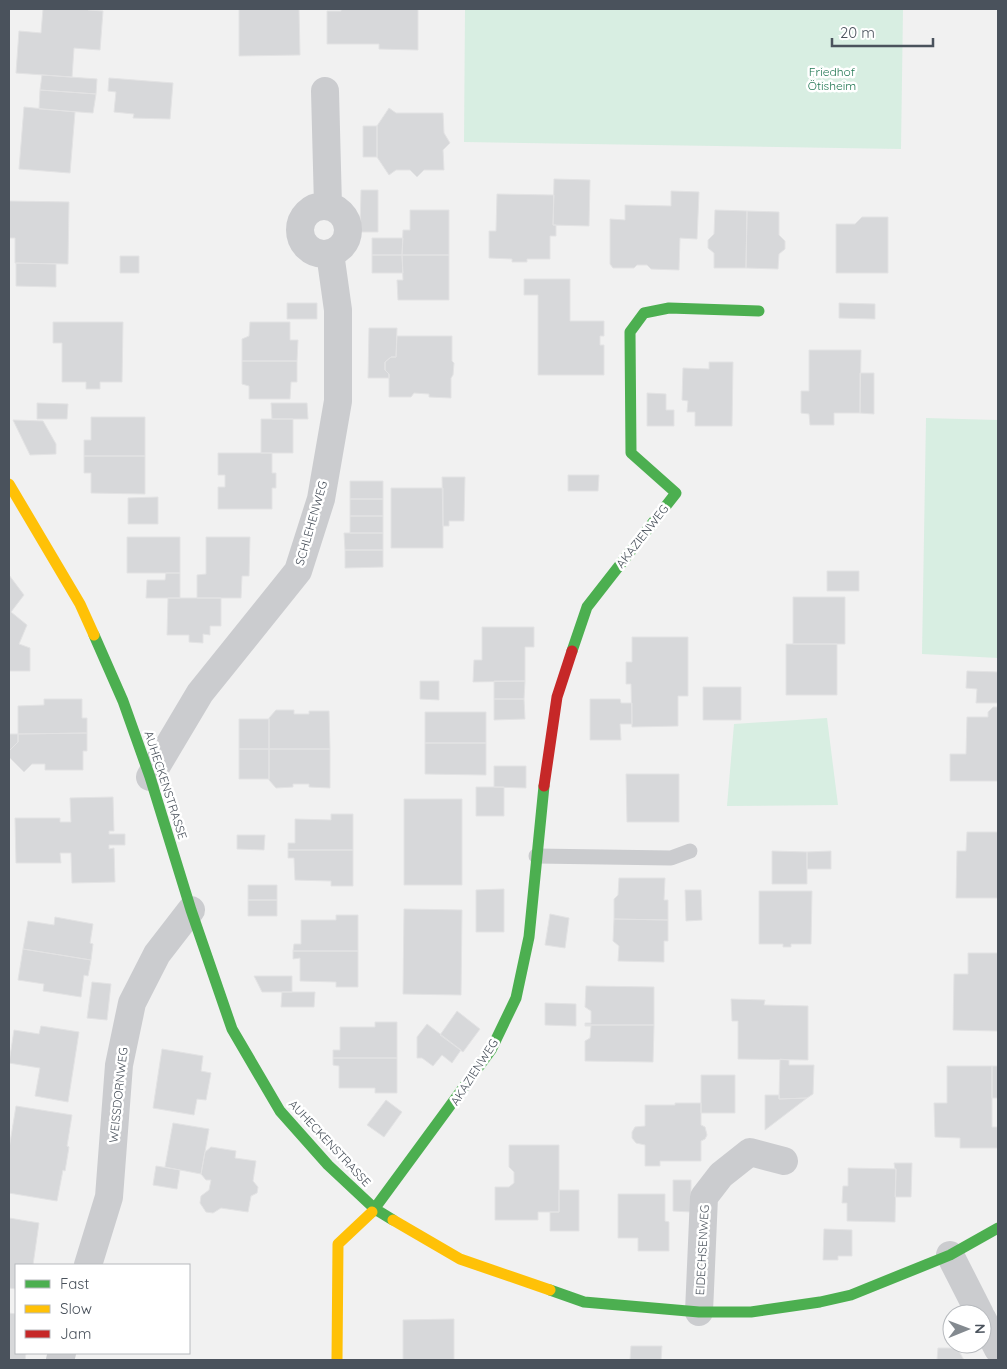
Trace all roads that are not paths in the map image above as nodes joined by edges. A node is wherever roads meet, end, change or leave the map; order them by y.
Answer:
1 (325, 91) dead end
2 (328, 206) junction
3 (330, 253) junction
4 (759, 311) dead end
5 (9, 484) edge
6 (150, 778) junction
7 (690, 851) dead end
8 (536, 856) junction
9 (191, 910) junction
10 (784, 1161) dead end
11 (375, 1209) junction
12 (998, 1228) edge
13 (950, 1255) junction
14 (88, 1264) edge
15 (975, 1304) edge
16 (699, 1312) junction
17 (992, 1337) edge
18 (998, 1349) edge
19 (337, 1360) edge

1 - 2 street
2 - 3 street
2 - 3 street
3 - 6 street, SCHLEHENWEG
4 - 8 street, AKAZIENWEG
5 - 6 street, AUHECKENSTRASSE
6 - 9 street, AUHECKENSTRASSE
7 - 8 lane
8 - 11 street, AKAZIENWEG
9 - 11 street, AUHECKENSTRASSE
9 - 14 street, WEISSDORNWEG
10 - 16 street, EIDECHSENWEG
11 - 16 street, AUHECKENSTRASSE
11 - 19 street, AKAZIENWEG
12 - 13 street, AUHECKENSTRASSE
13 - 15 street
13 - 16 street, AUHECKENSTRASSE
17 - 18 street

